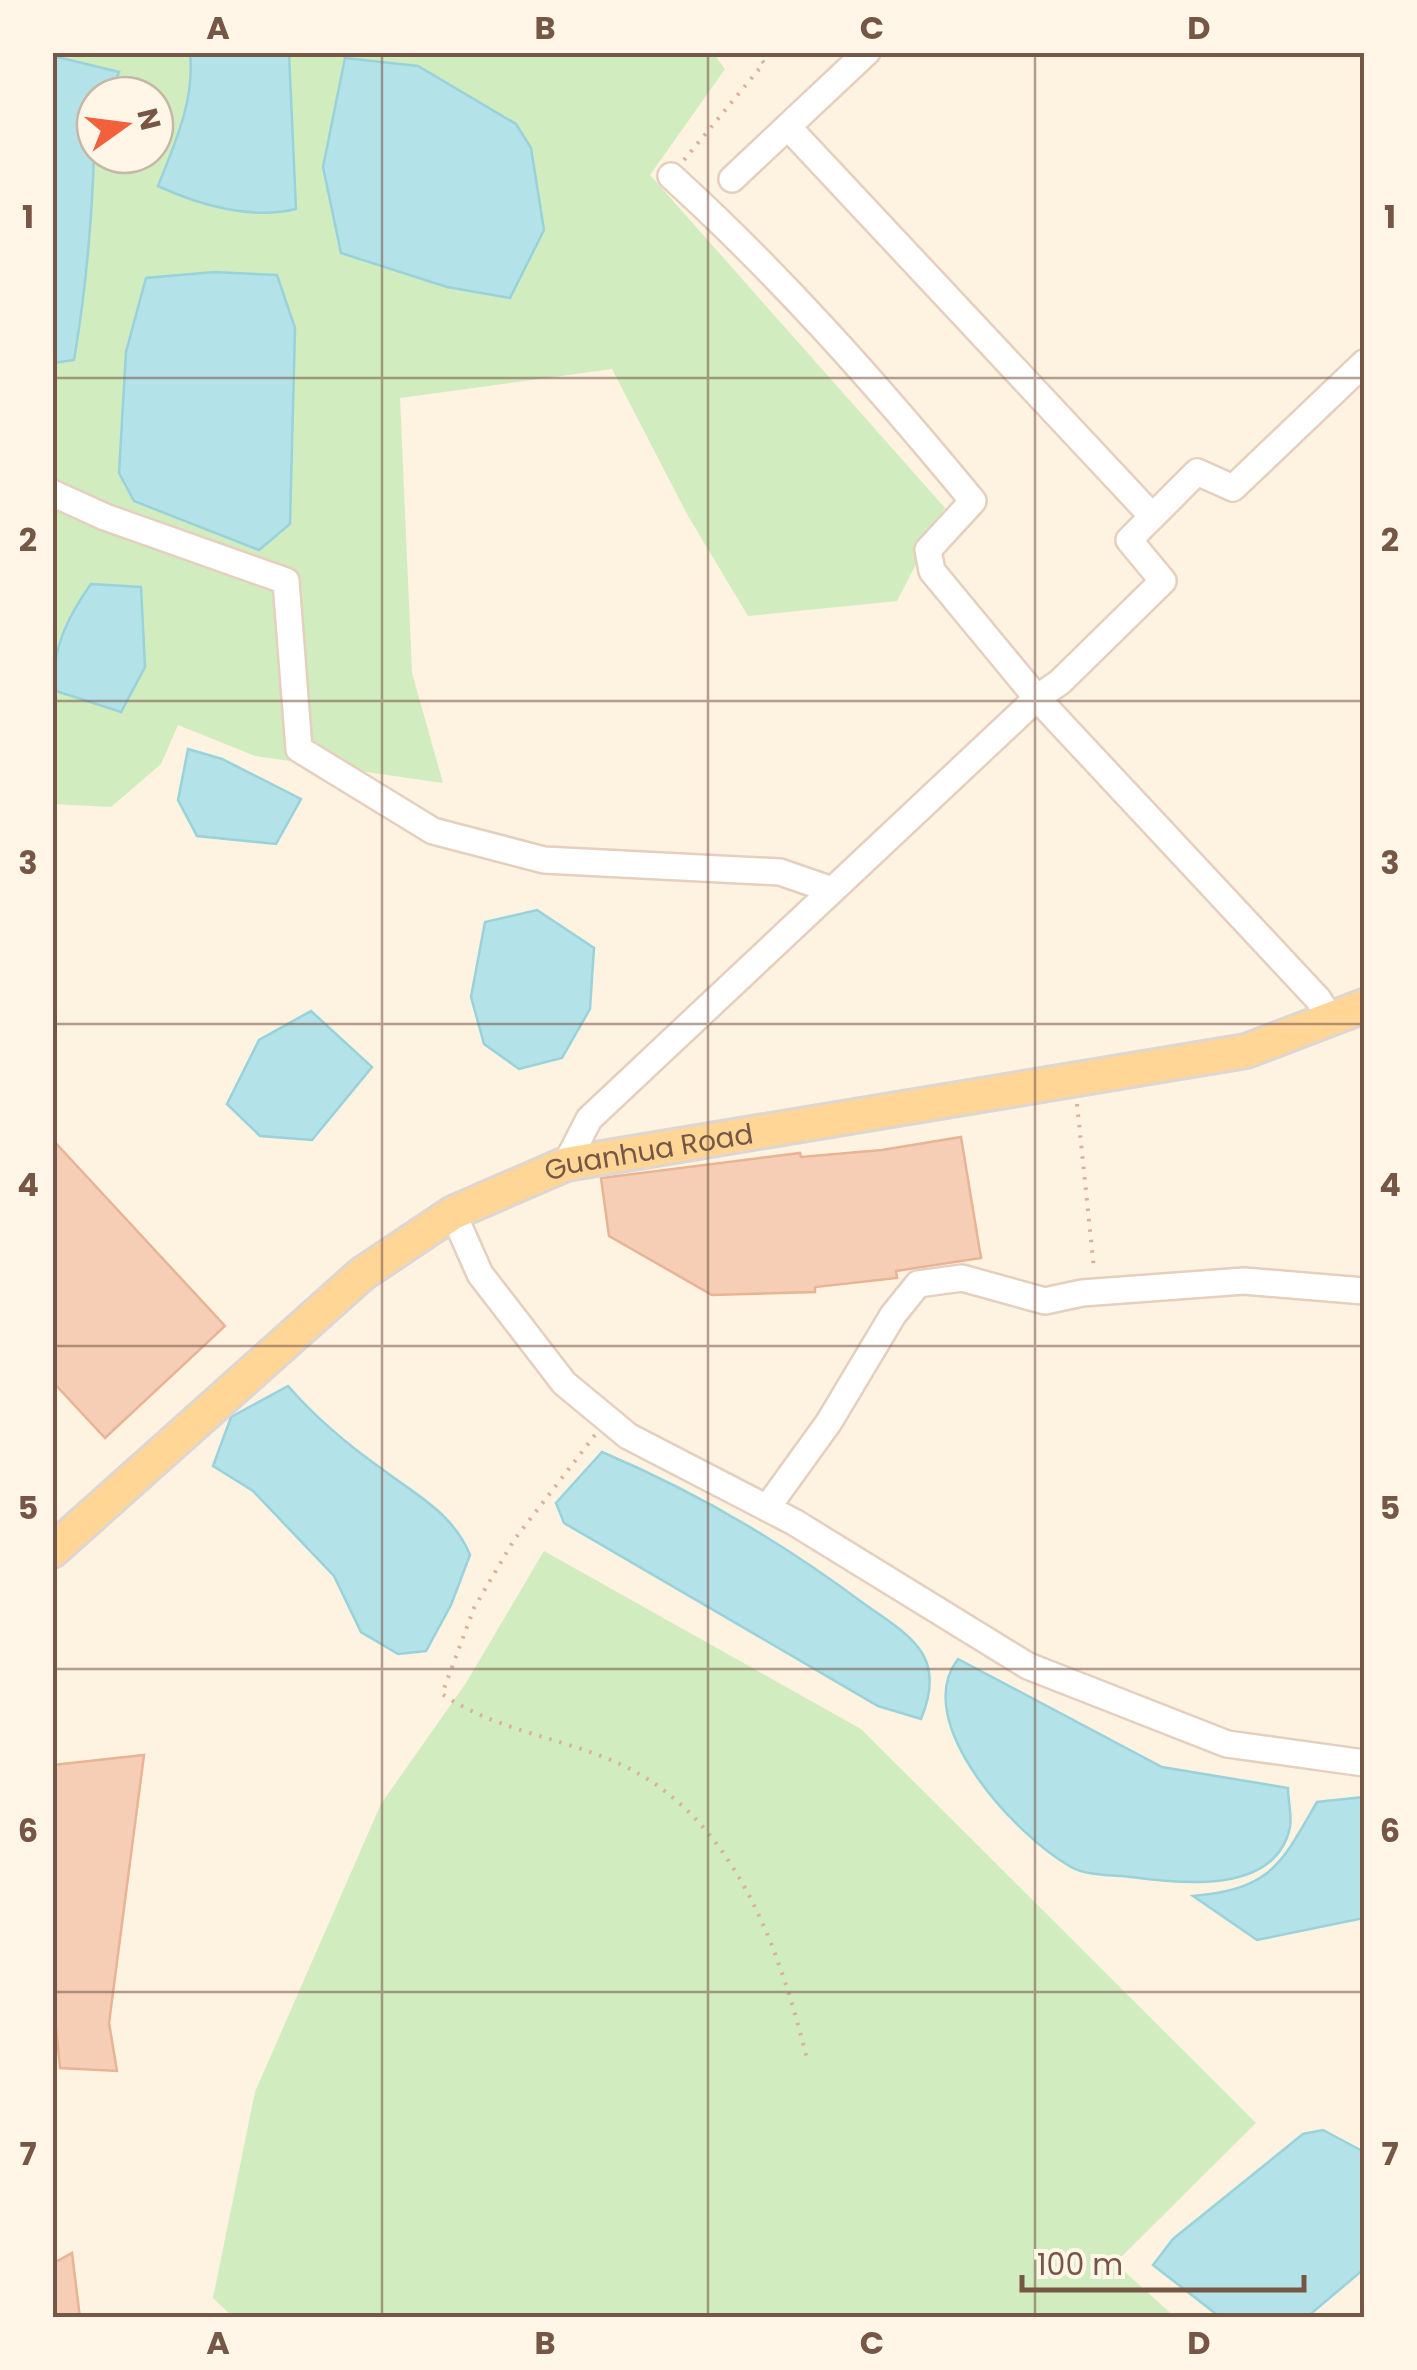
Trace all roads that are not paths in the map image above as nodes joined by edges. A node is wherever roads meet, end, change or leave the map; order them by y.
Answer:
1 (867, 52) edge
2 (788, 126) junction
3 (671, 176) road end
4 (732, 179) dead end
5 (1364, 364) edge
6 (52, 493) edge
7 (1152, 516) junction
8 (1036, 698) junction
9 (832, 890) junction
10 (1364, 1006) edge
11 (1331, 1019) junction
12 (566, 1164) junction
13 (453, 1213) junction
14 (1364, 1291) edge
15 (767, 1508) junction
16 (52, 1551) edge
17 (1364, 1763) edge

1 - 2 street
2 - 4 street
2 - 7 street
3 - 8 street
5 - 7 street
6 - 9 street
7 - 8 street
8 - 9 street
8 - 11 street
9 - 12 street
10 - 11 main road, Guanhua Road
11 - 12 main road, Guanhua Road
12 - 13 main road, Guanhua Road
13 - 15 street
13 - 16 main road, Guanhua Road
14 - 15 street
15 - 17 street

